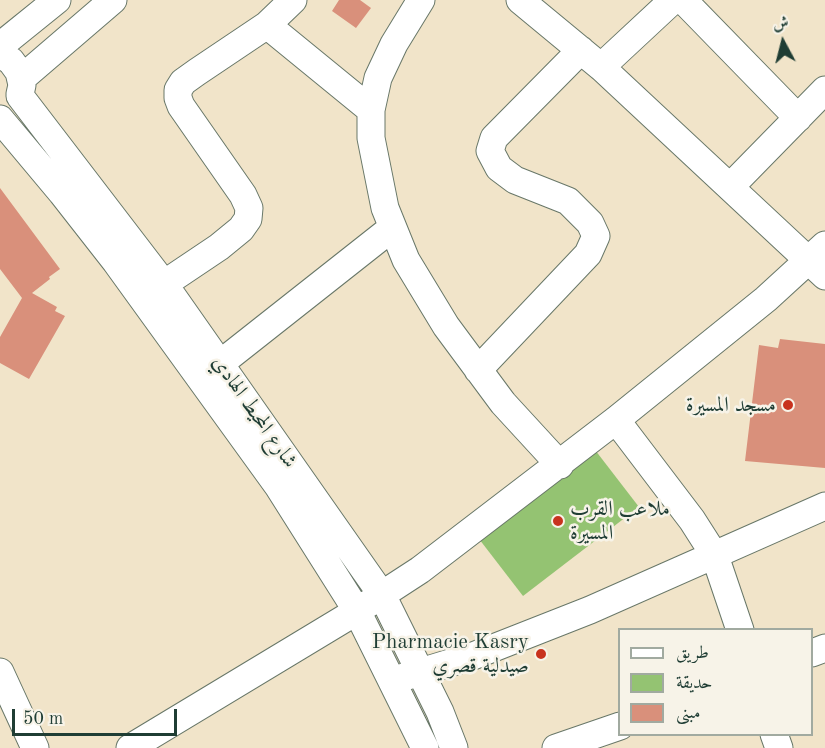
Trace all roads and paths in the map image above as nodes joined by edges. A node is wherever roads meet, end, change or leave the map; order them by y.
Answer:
1 (57, 0) edge
2 (114, 0) edge
3 (293, 0) edge
4 (421, 0) edge
5 (520, 0) edge
6 (673, 0) edge
7 (683, 0) edge
8 (267, 26) junction
9 (0, 46) edge
10 (580, 50) junction
11 (0, 54) edge
12 (601, 67) junction
13 (21, 88) junction
14 (825, 90) edge
15 (371, 110) junction
16 (0, 118) edge
17 (798, 118) junction
18 (730, 187) junction
19 (392, 228) junction
20 (820, 261) edge
21 (153, 291) junction
22 (478, 369) junction
23 (211, 371) junction
24 (616, 420) junction
25 (560, 465) junction
26 (825, 506) edge
27 (715, 556) junction
28 (382, 595) junction
29 (357, 611) junction
30 (739, 628) edge
31 (0, 672) edge
32 (421, 672) junction
33 (392, 681) junction
34 (611, 735) edge
35 (34, 748) edge
36 (130, 748) edge
37 (424, 748) edge
38 (454, 748) edge
39 (556, 748) edge

1 - 9 street
2 - 13 street
3 - 8 street
4 - 15 street
5 - 10 street
6 - 12 street
7 - 17 street
8 - 15 street
8 - 21 street
10 - 12 street
10 - 22 street
11 - 13 street, شارع المحيط الهادي
12 - 18 street
13 - 16 street
13 - 21 street, شارع المحيط الهادي
14 - 17 street
15 - 19 street
16 - 21 street, شارع المحيط الهادي
17 - 18 street
18 - 20 street
19 - 22 street
19 - 23 street
20 - 24 street
21 - 23 street, شارع المحيط الهادي
22 - 25 street
23 - 28 street, شارع المحيط الهادي
23 - 29 street, شارع المحيط الهادي
24 - 25 street
24 - 27 street
25 - 28 street
26 - 27 street
27 - 30 street
27 - 32 street
28 - 29 street
28 - 32 street, شارع المحيط الهادي
29 - 33 street, شارع المحيط الهادي
29 - 36 street
31 - 35 street
32 - 33 street
32 - 38 street, شارع المحيط الهادي
33 - 37 street, شارع المحيط الهادي
34 - 39 street

